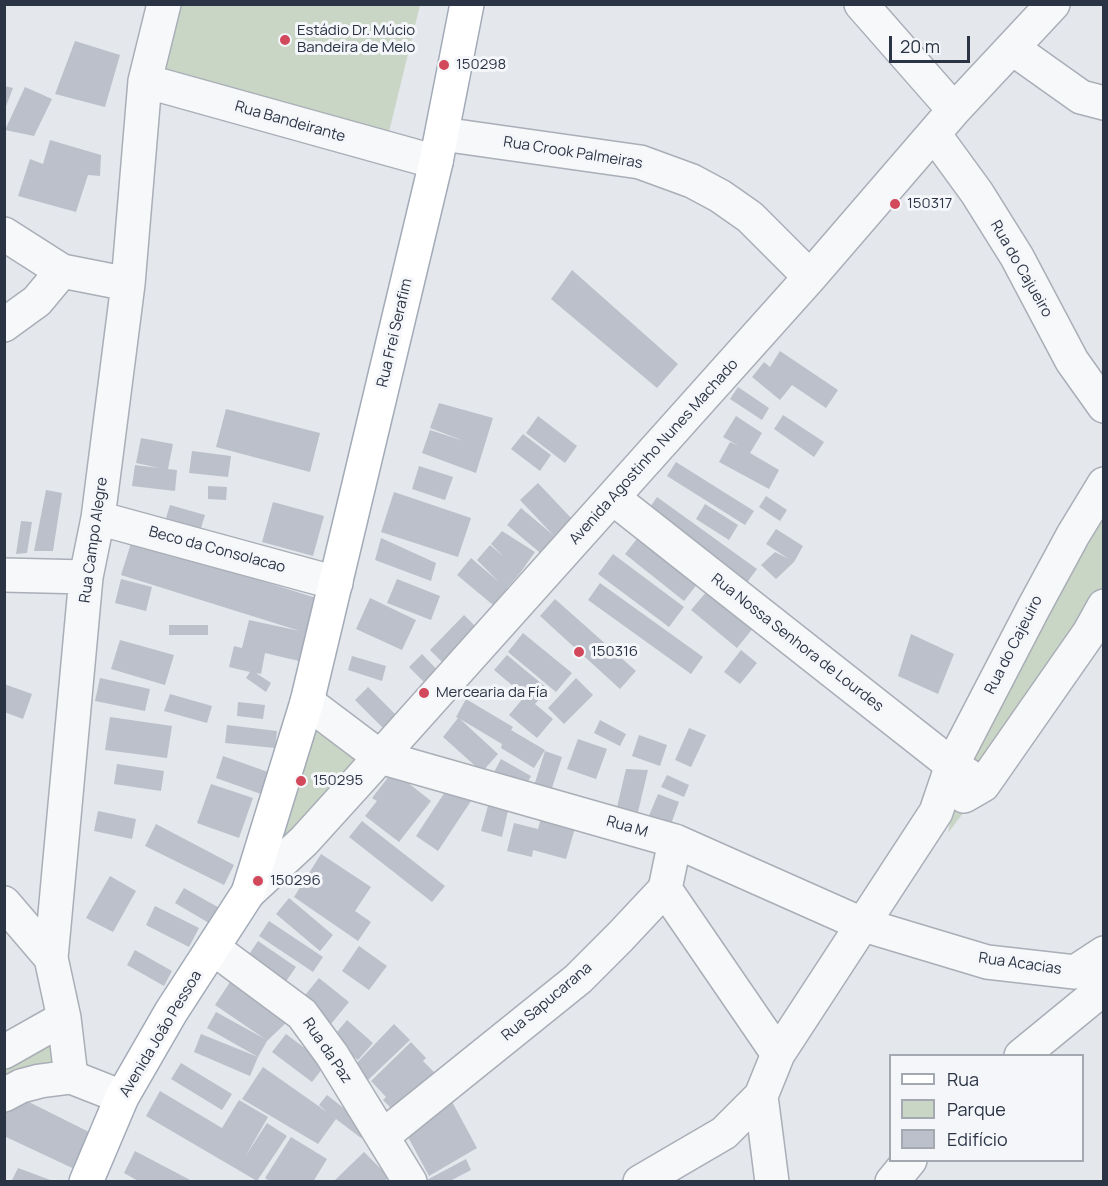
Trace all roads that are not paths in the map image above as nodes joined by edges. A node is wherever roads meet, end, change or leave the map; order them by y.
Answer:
1 (164, 4) edge
2 (467, 4) edge
3 (861, 4) edge
4 (1053, 4) edge
5 (1012, 48) junction
6 (145, 81) junction
7 (1104, 103) edge
8 (944, 122) junction
9 (439, 148) junction
10 (4, 234) edge
11 (62, 271) junction
12 (810, 277) junction
13 (128, 284) junction
14 (4, 325) edge
15 (1104, 406) edge
16 (1104, 483) edge
17 (613, 498) junction
18 (98, 518) junction
19 (4, 575) edge
20 (86, 577) junction
21 (336, 583) junction
22 (1104, 606) edge
23 (307, 702) junction
24 (380, 758) junction
25 (952, 765) junction
26 (983, 785) junction
27 (936, 812) junction
28 (675, 841) junction
29 (665, 889) junction
30 (248, 893) junction
31 (4, 903) edge
32 (864, 925) junction
33 (213, 948) junction
34 (1104, 953) edge
35 (51, 958) junction
36 (1089, 973) edge
37 (1104, 988) edge
38 (64, 1018) junction
39 (4, 1052) edge
40 (778, 1054) junction
41 (1023, 1054) edge
42 (71, 1077) junction
43 (4, 1095) edge
44 (761, 1096) junction
45 (122, 1097) junction
46 (382, 1137) junction
47 (909, 1162) edge
48 (86, 1182) edge
49 (411, 1182) edge
50 (640, 1182) edge
51 (772, 1182) edge
52 (892, 1182) edge

1 - 6 street, Rua Campo Alegre
2 - 9 main road, Rua Frei Serafim
3 - 8 street, Rua do Cajueiro
4 - 5 street, Avenida Agostinho Nunes Machado
5 - 7 street
5 - 8 street, Avenida Agostinho Nunes Machado
6 - 9 street, Rua Bandeirante
6 - 13 street, Rua Campo Alegre
8 - 12 street, Avenida Agostinho Nunes Machado
8 - 15 street, Rua do Cajueiro
9 - 12 street, Rua Crook Palmeiras
9 - 21 main road, Rua Frei Serafim
10 - 11 street
11 - 13 street
11 - 14 street
12 - 17 street, Avenida Agostinho Nunes Machado
13 - 18 street, Rua Campo Alegre
16 - 25 street, Rua do Cajeuiro
17 - 24 street, Avenida Agostinho Nunes Machado
17 - 25 street, Rua Nossa Senhora de Lourdes
18 - 20 street, Rua Campo Alegre
18 - 21 street, Beco da Consolacao
19 - 20 street
20 - 35 street, Rua Campo Alegre
21 - 23 main road, Rua Frei Serafim
22 - 26 street, Rua do Cajeuiro
23 - 24 street
23 - 30 main road, Avenida João Pessoa
24 - 28 street, Rua M
24 - 30 street, Avenida Agostinho Nunes Machado
25 - 26 street, Rua Nossa Senhora de Lourdes
25 - 27 street, Rua do Cajeuiro
26 - 27 street, Rua do Cajeuiro
27 - 32 street, Rua do Cajeuiro
28 - 29 street
28 - 32 street, Rua M
29 - 40 street
29 - 46 street, Rua Sapucarana
30 - 33 main road, Avenida João Pessoa
31 - 35 street
32 - 36 street, Rua Acacias
32 - 40 street, Rua do Cajeuiro
33 - 45 main road, Avenida João Pessoa
33 - 46 street, Rua da Paz
34 - 36 street, Rua Acacias
35 - 38 street, Rua Campo Alegre
37 - 41 street
38 - 39 street
38 - 42 street, Rua Campo Alegre
40 - 44 street, Rua do Cajeuiro
42 - 43 street
42 - 45 street
44 - 50 street
44 - 51 street
45 - 48 main road, Avenida João Pessoa
46 - 49 street, Rua da Paz
47 - 52 street

